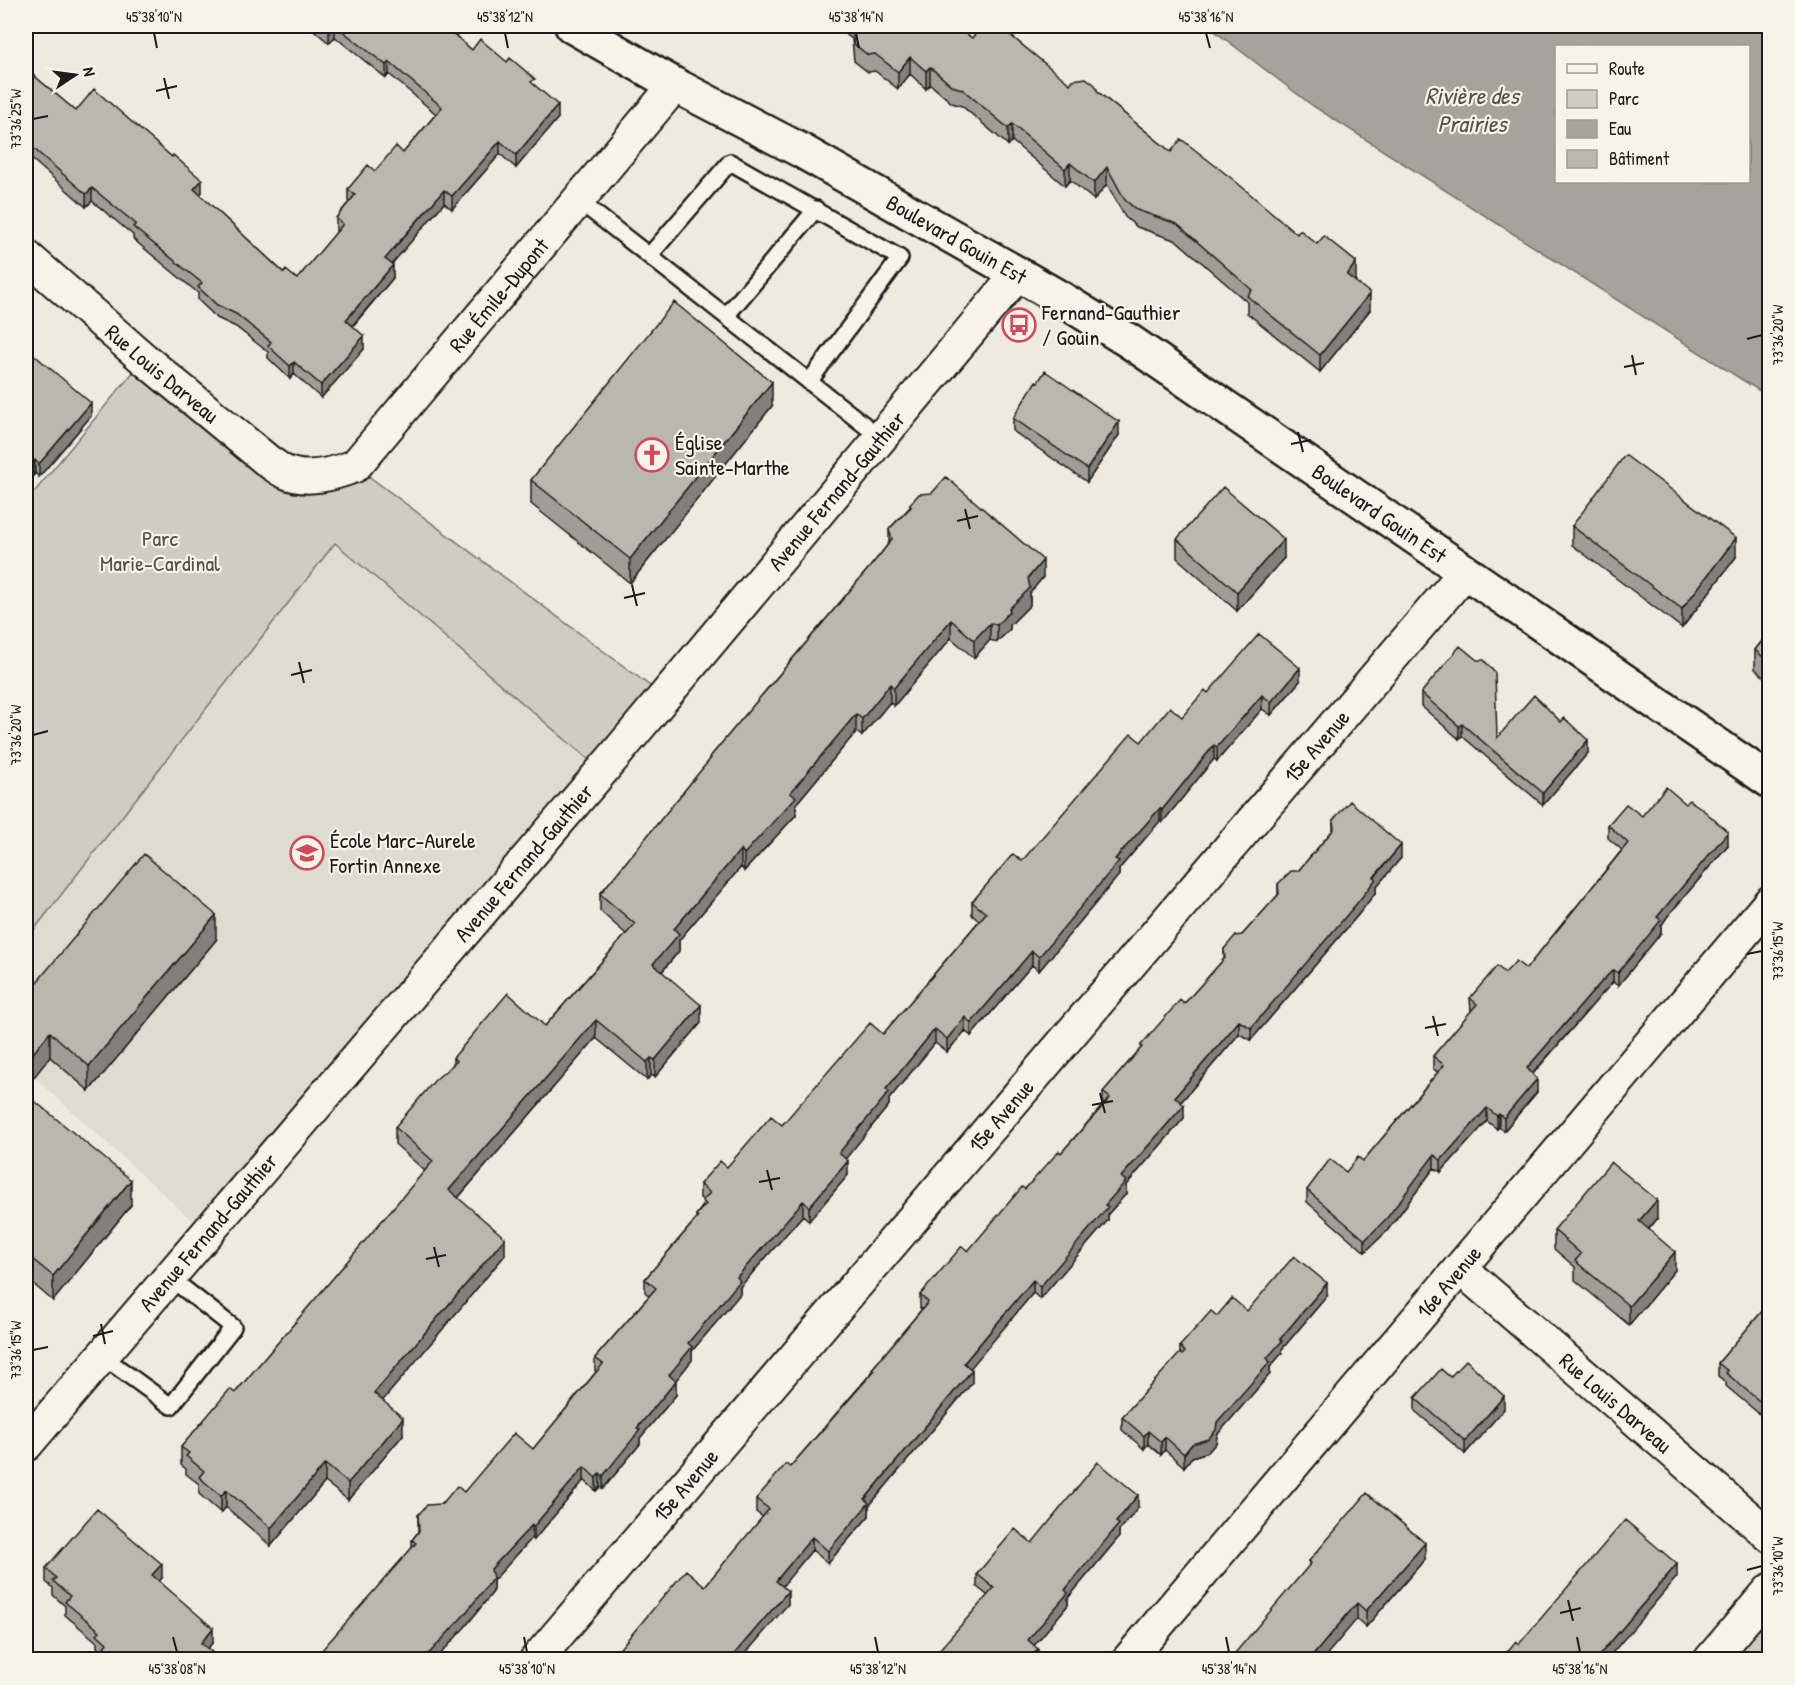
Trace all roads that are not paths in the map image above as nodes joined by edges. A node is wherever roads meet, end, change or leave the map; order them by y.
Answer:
1 (572, 26) edge
2 (675, 85) junction
3 (578, 200) junction
4 (816, 209) junction
5 (26, 256) edge
6 (649, 256) junction
7 (1017, 274) junction
8 (726, 316) junction
9 (809, 382) junction
10 (881, 438) junction
11 (306, 476) joint
12 (1465, 572) junction
13 (1770, 781) edge
14 (1770, 902) edge
15 (1460, 1268) junction
16 (169, 1277) junction
17 (102, 1356) junction
18 (26, 1445) edge
19 (1770, 1536) edge
20 (1770, 1590) edge
21 (536, 1659) edge
22 (1128, 1659) edge
23 (1710, 1659) edge

1 - 2 street, Boulevard Gouin Est
2 - 3 street, Rue Émile-Dupont
2 - 7 street, Boulevard Gouin Est
3 - 6 lane
3 - 11 street, Rue Émile-Dupont
4 - 6 lane
4 - 8 lane
4 - 9 lane
5 - 11 street, Rue Louis Darveau
6 - 8 lane
7 - 10 street, Avenue Fernand-Gauthier
7 - 12 street, Boulevard Gouin Est
8 - 9 lane
9 - 10 lane
10 - 16 street, Avenue Fernand-Gauthier
12 - 13 street, Boulevard Gouin Est
12 - 21 street, 15e Avenue
14 - 15 street, 16e Avenue
15 - 19 street, Rue Louis Darveau
15 - 22 street, 16e Avenue
16 - 17 street, Avenue Fernand-Gauthier
16 - 17 lane
17 - 18 street, Avenue Fernand-Gauthier
20 - 23 street

